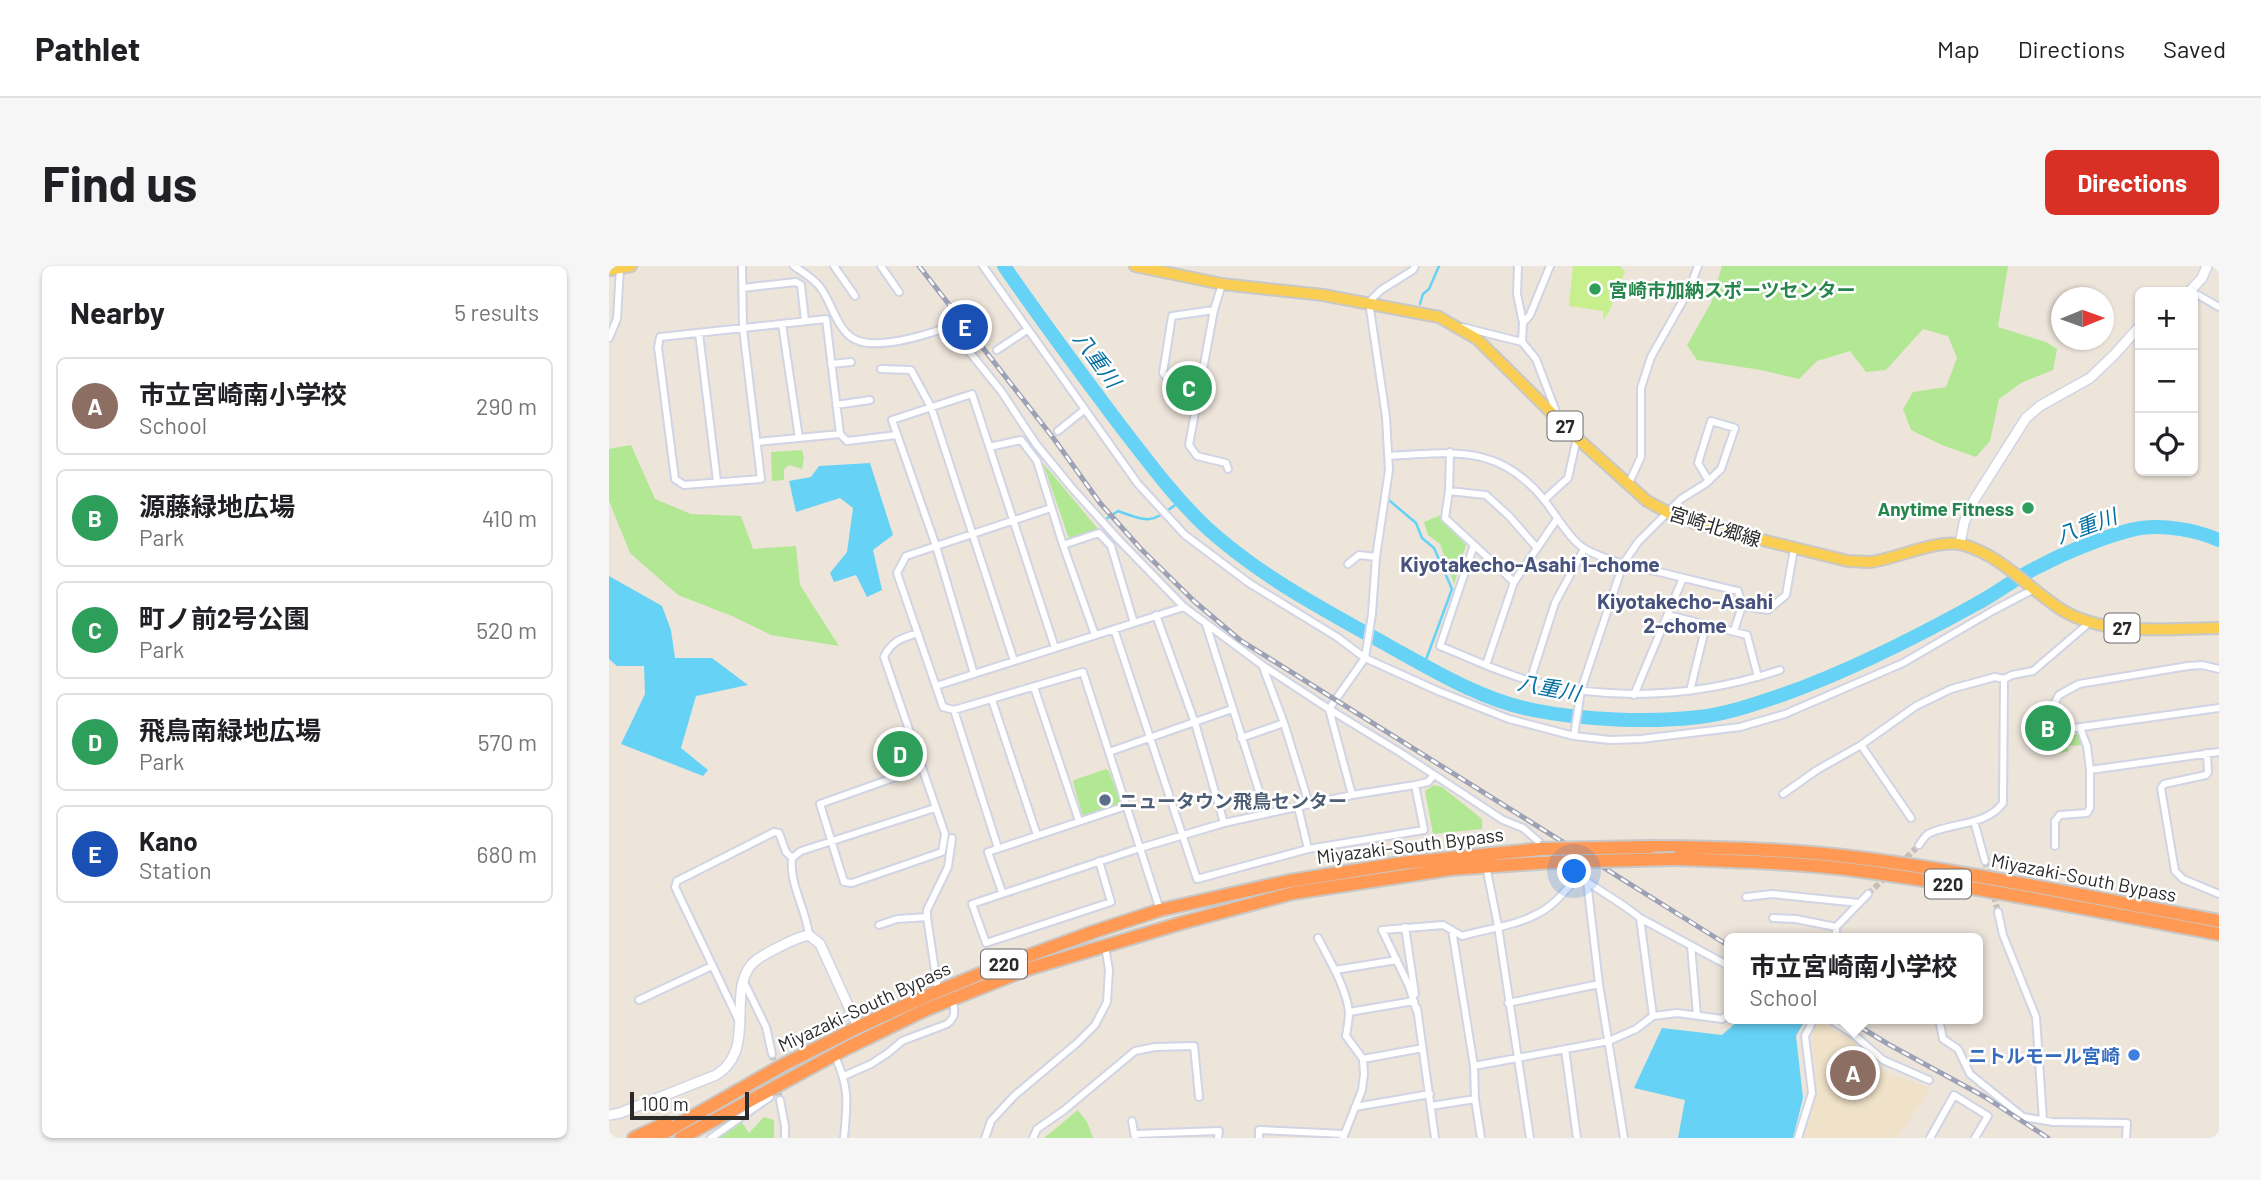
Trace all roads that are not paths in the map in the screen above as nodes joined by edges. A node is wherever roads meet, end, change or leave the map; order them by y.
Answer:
1 (743, 266) edge
2 (794, 266) edge
3 (834, 266) edge
4 (881, 266) edge
5 (983, 266) edge
6 (1135, 266) edge
7 (1415, 266) edge
8 (1518, 266) edge
9 (1550, 266) edge
10 (1698, 266) edge
11 (2207, 266) edge
12 (620, 268) edge
13 (1222, 284) junction
14 (2194, 287) edge
15 (742, 288) junction
16 (899, 292) dead end
17 (855, 296) dead end
18 (2198, 296) edge
19 (1369, 302) junction
20 (2219, 307) edge
21 (1214, 310) junction
22 (805, 321) junction
23 (1523, 323) junction
24 (782, 324) junction
25 (1459, 327) junction
26 (743, 329) junction
27 (1027, 330) junction
28 (2135, 332) edge
29 (699, 333) junction
30 (609, 338) edge
31 (1522, 342) junction
32 (997, 350) dead end
33 (851, 362) dead end
34 (831, 365) junction
35 (881, 369) dead end
36 (870, 400) dead end
37 (1198, 404) junction
38 (836, 405) junction
39 (931, 407) junction
40 (1084, 410) junction
41 (1558, 419) junction
42 (1058, 431) dead end
43 (840, 435) junction
44 (897, 435) junction
45 (1577, 438) junction
46 (799, 439) junction
47 (757, 442) junction
48 (989, 447) junction
49 (1450, 452) junction
50 (1389, 456) junction
51 (1228, 469) dead end
52 (717, 481) junction
53 (1709, 481) junction
54 (1628, 485) junction
55 (1449, 491) junction
56 (1544, 500) junction
57 (1051, 508) junction
58 (1669, 513) junction
59 (1557, 519) junction
60 (1014, 522) junction
61 (972, 535) junction
62 (1960, 544) junction
63 (936, 545) junction
64 (1063, 545) junction
65 (1474, 545) junction
66 (1537, 548) junction
67 (1584, 549) junction
68 (1794, 549) junction
69 (1376, 557) junction
70 (1348, 564) dead end
71 (1623, 564) junction
72 (1683, 578) junction
73 (1514, 582) junction
74 (2034, 589) junction
75 (1742, 606) junction
76 (1184, 607) junction
77 (1156, 615) junction
78 (1668, 615) junction
79 (1134, 623) junction
80 (1206, 623) junction
81 (2089, 623) junction
82 (1706, 625) junction
83 (2219, 628) edge
84 (1114, 629) junction
85 (1734, 631) junction
86 (918, 633) junction
87 (1095, 635) junction
88 (1055, 648) junction
89 (1366, 654) junction
90 (1014, 661) junction
91 (1262, 665) junction
92 (1486, 665) junction
93 (2219, 669) edge
94 (1780, 670) dead end
95 (974, 674) junction
96 (1758, 677) junction
97 (2004, 679) junction
98 (1530, 681) junction
99 (936, 687) junction
100 (1034, 687) junction
101 (1690, 691) junction
102 (1580, 693) junction
103 (1634, 695) junction
104 (992, 699) junction
105 (2219, 708) edge
106 (1232, 709) junction
107 (1329, 709) junction
108 (954, 710) junction
109 (1195, 723) junction
110 (1284, 723) junction
111 (2080, 728) junction
112 (1574, 733) junction
113 (1149, 738) junction
114 (1241, 738) junction
115 (1861, 745) junction
116 (2219, 751) edge
117 (1109, 752) junction
118 (2207, 753) junction
119 (921, 768) junction
120 (2090, 770) junction
121 (1434, 775) junction
122 (1415, 785) junction
123 (1783, 794) dead end
124 (1352, 795) junction
125 (1309, 804) junction
126 (1126, 806) junction
127 (1297, 807) junction
128 (935, 808) junction
129 (1266, 813) junction
130 (1911, 817) dead end
131 (1079, 821) junction
132 (1974, 821) junction
133 (1224, 823) junction
134 (1037, 835) junction
135 (1183, 835) junction
136 (953, 838) dead end
137 (832, 843) junction
138 (1919, 845) tunnel mouth
139 (2055, 846) dead end
140 (998, 848) junction
141 (1140, 848) junction
142 (1308, 849) junction
143 (792, 858) junction
144 (1099, 861) junction
145 (1985, 861) tunnel mouth
146 (1486, 866) junction
147 (1578, 876) junction
148 (1587, 881) junction
149 (1002, 892) junction
150 (1868, 894) tunnel mouth
151 (2219, 894) edge
152 (1746, 897) dead end
153 (1859, 903) junction
154 (1160, 910) junction
155 (1998, 912) tunnel mouth
156 (927, 917) junction
157 (1640, 918) junction
158 (1773, 918) dead end
159 (2219, 922) edge
160 (879, 925) dead end
161 (1497, 926) junction
162 (1405, 927) junction
163 (1836, 927) junction
164 (1452, 930) junction
165 (1836, 933) edge
166 (2219, 934) edge
167 (809, 935) junction
168 (1318, 938) dead end
169 (1105, 946) junction
170 (1691, 946) junction
171 (1397, 960) junction
172 (1724, 963) edge
173 (712, 965) junction
174 (1335, 970) junction
175 (744, 982) junction
176 (1599, 984) junction
177 (937, 991) junction
178 (953, 999) junction
179 (639, 1000) dead end
180 (1414, 1001) junction
181 (1508, 1003) junction
182 (1349, 1012) junction
183 (1417, 1012) junction
184 (1697, 1015) junction
185 (1653, 1016) junction
186 (1724, 1017) edge
187 (900, 1022) junction
188 (739, 1023) junction
189 (1811, 1024) edge
190 (1837, 1024) edge
191 (1940, 1024) edge
192 (858, 1027) junction
193 (908, 1038) junction
194 (1609, 1041) junction
195 (1423, 1048) junction
196 (1565, 1049) junction
197 (772, 1054) tunnel mouth
198 (834, 1054) junction
199 (1517, 1058) junction
200 (1363, 1059) junction
201 (1474, 1066) junction
202 (801, 1072) junction
203 (844, 1076) junction
204 (1929, 1080) dead end
205 (1430, 1094) junction
206 (1199, 1097) dead end
207 (1475, 1099) junction
208 (780, 1100) tunnel mouth
209 (1431, 1106) junction
210 (1355, 1107) junction
211 (698, 1113) junction
212 (609, 1115) edge
213 (715, 1118) junction
214 (2043, 1120) junction
215 (1132, 1121) dead end
216 (1181, 1134) edge
217 (1135, 1136) edge
218 (1343, 1136) edge
219 (1978, 1137) edge
220 (634, 1138) edge
221 (655, 1138) edge
222 (681, 1138) edge
223 (693, 1138) edge
224 (711, 1138) edge
225 (785, 1138) edge
226 (844, 1138) edge
227 (985, 1138) edge
228 (1033, 1138) edge
229 (1218, 1138) edge
230 (1259, 1138) edge
231 (1435, 1138) edge
232 (1481, 1138) edge
233 (1530, 1138) edge
234 (1577, 1138) edge
235 (1624, 1138) edge
236 (1798, 1138) edge
237 (1930, 1138) edge
238 (2126, 1138) edge

1 - 15 street
2 - 76 street
3 - 17 street
4 - 16 street
5 - 27 street
6 - 13 main road, 宮崎北郷線 / 27
7 - 19 street
8 - 23 street
9 - 23 street
10 - 54 street
11 - 14 street
12 - 30 street
13 - 19 main road, 宮崎北郷線 / 27
13 - 21 street
15 - 22 street
15 - 26 street
18 - 20 street
19 - 25 main road, 宮崎北郷線 / 27
19 - 50 street
21 - 37 street
21 - 37 street
22 - 24 street
22 - 34 street
23 - 31 street
24 - 26 street
24 - 46 street
25 - 31 street
25 - 41 main road, 宮崎北郷線 / 27
26 - 29 street
26 - 47 street
27 - 32 street
27 - 40 street
28 - 62 street
29 - 52 street
29 - 52 street
31 - 41 street
33 - 34 street
34 - 38 street
35 - 39 street
36 - 38 street
37 - 51 street
38 - 43 street
39 - 44 street
39 - 48 street
39 - 61 street
40 - 42 street
40 - 89 street
41 - 45 main road, 宮崎北郷線 / 27
43 - 44 street
43 - 46 street
44 - 63 street
45 - 54 main road, 宮崎北郷線 / 27
45 - 56 street
46 - 47 street
47 - 52 street
48 - 57 street
48 - 60 street
49 - 50 street
49 - 55 street
49 - 56 street
50 - 69 street
53 - 53 street
53 - 58 street
54 - 58 main road, 宮崎北郷線 / 27
55 - 65 street
55 - 66 street
56 - 59 street
57 - 60 street
57 - 64 street
58 - 68 main road, 宮崎北郷線 / 27
58 - 71 street
59 - 66 street
59 - 67 street
60 - 61 street
60 - 88 street
61 - 63 street
61 - 90 street
62 - 68 main road, 宮崎北郷線 / 27
62 - 74 main road, 27
63 - 86 street
63 - 95 street
64 - 79 street
64 - 87 street
65 - 73 street
65 - 92 street
66 - 73 street
67 - 71 street
67 - 98 street
68 - 75 street
69 - 70 street
69 - 89 street
71 - 72 street
71 - 102 street
72 - 75 street
72 - 78 street
73 - 92 street
74 - 81 main road, 27
74 - 112 street
75 - 85 street
76 - 77 street
76 - 80 street
77 - 79 street
77 - 109 street
78 - 82 street
78 - 103 street
79 - 84 street
80 - 91 street
80 - 106 street
81 - 83 main road, 27
81 - 97 street
82 - 85 street
82 - 101 street
84 - 87 street
84 - 113 street
85 - 96 street
86 - 99 street
86 - 119 street
87 - 88 street
88 - 90 street
89 - 107 street
89 - 112 street
90 - 95 street
91 - 107 street
91 - 110 street
92 - 98 street
93 - 111 street
94 - 96 street
95 - 99 street
96 - 101 street
97 - 115 street
97 - 132 street
98 - 102 street
99 - 108 street
100 - 104 street
100 - 117 street
100 - 131 street
101 - 103 street
102 - 103 street
102 - 112 street
104 - 108 street
104 - 134 street
105 - 111 street
106 - 109 street
106 - 114 street
107 - 121 street
107 - 124 street
108 - 140 street
109 - 113 street
109 - 133 street
110 - 114 street
110 - 125 street
111 - 120 street
113 - 117 street
113 - 135 street
114 - 129 street
115 - 123 street
115 - 130 street
116 - 118 street
117 - 126 street
118 - 120 street
118 - 151 street
119 - 128 street
119 - 137 street
120 - 139 street
121 - 122 street
121 - 147 street
122 - 124 street
122 - 142 street
124 - 125 street
125 - 127 street
126 - 131 street
126 - 141 street
127 - 129 street
127 - 142 street
128 - 137 street
128 - 137 street
129 - 133 street
131 - 134 street
132 - 138 street
132 - 145 street
133 - 135 street
134 - 140 street
135 - 141 street
135 - 142 street
136 - 156 street
137 - 143 street
140 - 149 street
141 - 144 street
141 - 154 street
143 - 167 street
143 - 173 street
144 - 149 street
144 - 149 street
146 - 161 street
146 - 166 highway, Miyazaki-South Bypass / 220, bridge
146 - 169 highway, Miyazaki-South Bypass / 220
147 - 148 street
147 - 161 street
148 - 157 street
148 - 176 street
150 - 153 street
152 - 153 street
153 - 163 street
154 - 159 highway, Miyazaki-South Bypass / 220, bridge
154 - 177 highway, Miyazaki-South Bypass / 220
155 - 214 street
156 - 160 street
156 - 177 street
157 - 170 street
157 - 185 street
158 - 163 street
161 - 164 street
161 - 181 street
162 - 164 street
162 - 171 street
162 - 183 street
163 - 165 street
164 - 201 street
167 - 175 street
167 - 192 street
168 - 174 street
169 - 178 highway, Miyazaki-South Bypass / 220
169 - 227 street
170 - 172 street
170 - 184 street
171 - 174 street
171 - 180 street
173 - 179 street
173 - 188 street
174 - 182 street
175 - 188 street
175 - 197 street
176 - 181 street
176 - 194 street
177 - 192 highway, Miyazaki-South Bypass / 220
178 - 187 highway, Miyazaki-South Bypass / 220
178 - 193 street
180 - 182 street
180 - 183 street
181 - 199 street
182 - 200 street
183 - 195 street
184 - 185 street
184 - 186 street
185 - 194 street
187 - 193 street
187 - 198 highway, Miyazaki-South Bypass / 220
188 - 212 street
189 - 236 street
190 - 204 street
191 - 214 street
192 - 211 highway, Miyazaki-South Bypass / 220
193 - 203 street
194 - 196 street
194 - 235 street
195 - 200 street
195 - 205 street
196 - 199 street
196 - 234 street
198 - 202 highway, Miyazaki-South Bypass / 220
198 - 203 street
199 - 201 street
199 - 233 street
200 - 210 street
201 - 207 street
202 - 213 highway, Miyazaki-South Bypass / 220
202 - 224 street
203 - 226 street
205 - 209 street
205 - 210 street
206 - 228 street
207 - 209 street
207 - 232 street
208 - 225 street
209 - 231 street
210 - 218 street
211 - 220 highway
211 - 221 highway, Miyazaki-South Bypass / 220
213 - 222 highway, Miyazaki-South Bypass / 220
213 - 223 highway
214 - 238 street
215 - 217 street
216 - 217 street
216 - 229 street
218 - 230 street
219 - 237 street

